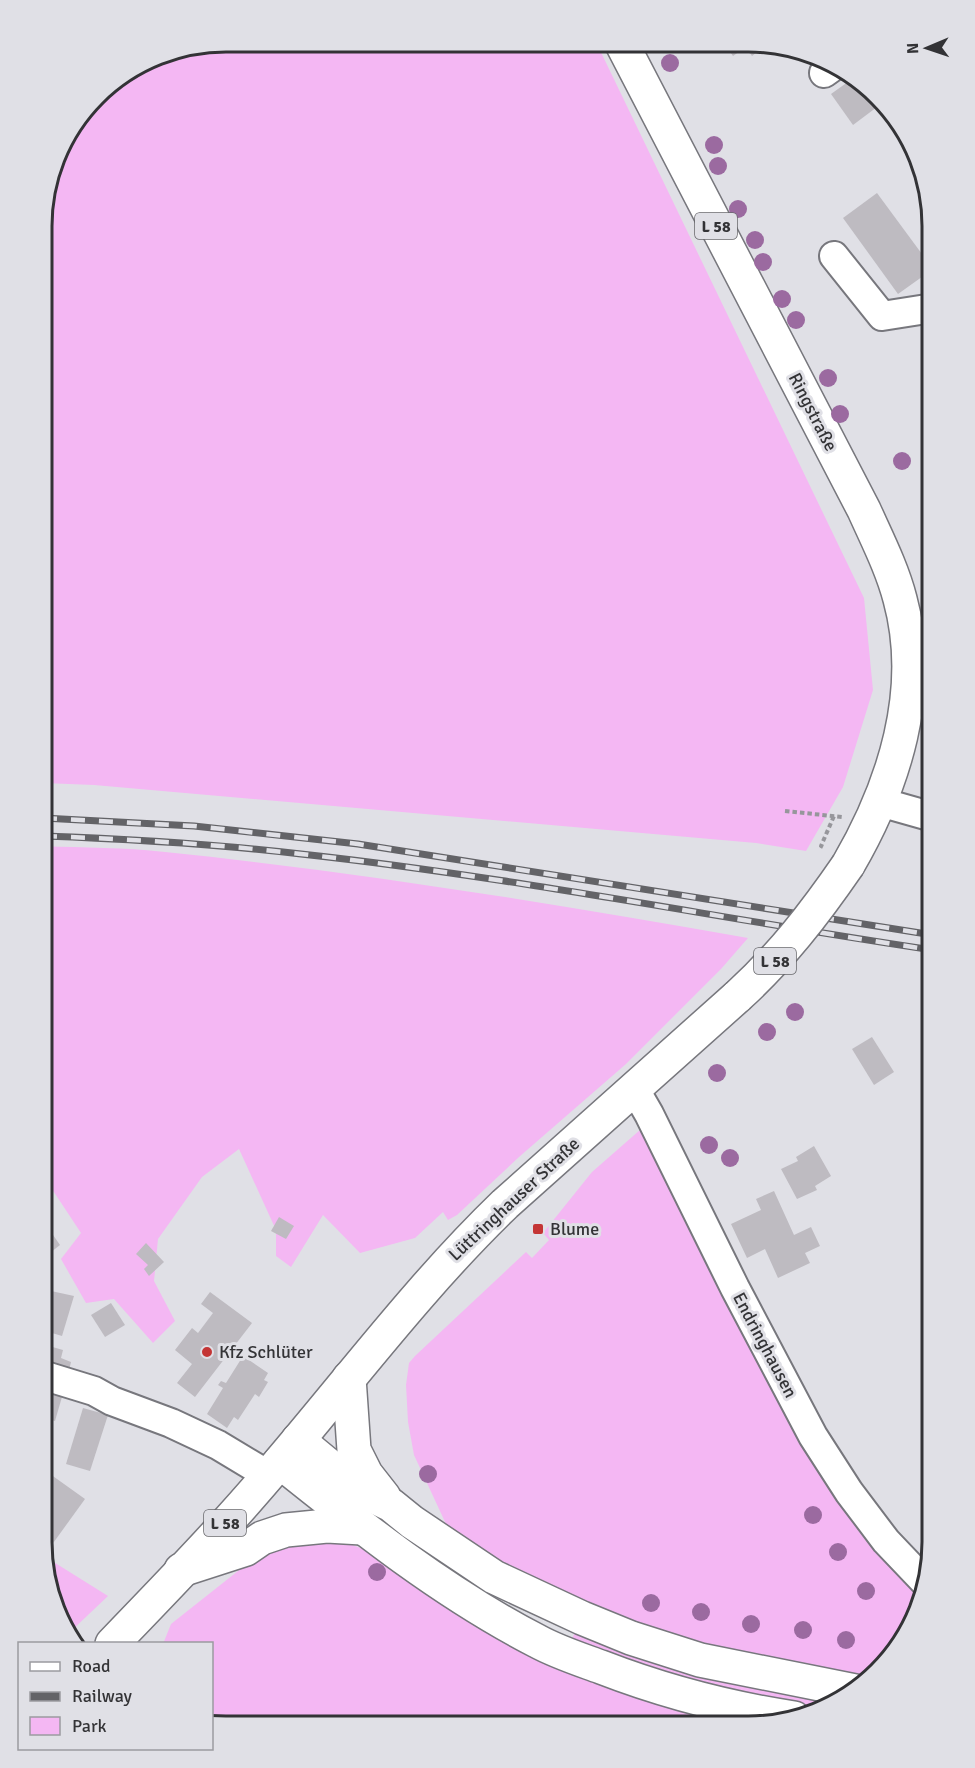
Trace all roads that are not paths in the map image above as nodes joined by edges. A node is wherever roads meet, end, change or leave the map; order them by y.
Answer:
1 (626, 52) edge
2 (834, 256) dead end
3 (922, 310) edge
4 (880, 802) junction
5 (922, 814) edge
6 (634, 1088) junction
7 (349, 1378) junction
8 (52, 1379) edge
9 (282, 1459) junction
10 (391, 1505) junction
11 (362, 1528) junction
12 (181, 1570) junction
13 (919, 1575) edge
14 (114, 1642) edge
15 (841, 1688) edge
16 (772, 1714) edge

1 - 4 main road, Ringstraße / L 58
2 - 3 street
4 - 5 street
4 - 6 main road, Lüttringhauser Straße / L 58, bridge
6 - 7 main road, Lüttringhauser Straße / L 58
6 - 13 street, Endringhausen
7 - 9 main road, Lüttringhauser Straße / L 58
7 - 10 main road
8 - 9 street
9 - 10 main road
9 - 11 main road
9 - 12 main road, Lüttringhauser Straße / L 58
10 - 15 main road
11 - 12 main road
11 - 16 main road
12 - 14 main road, Lüttringhauser Straße / L 58

